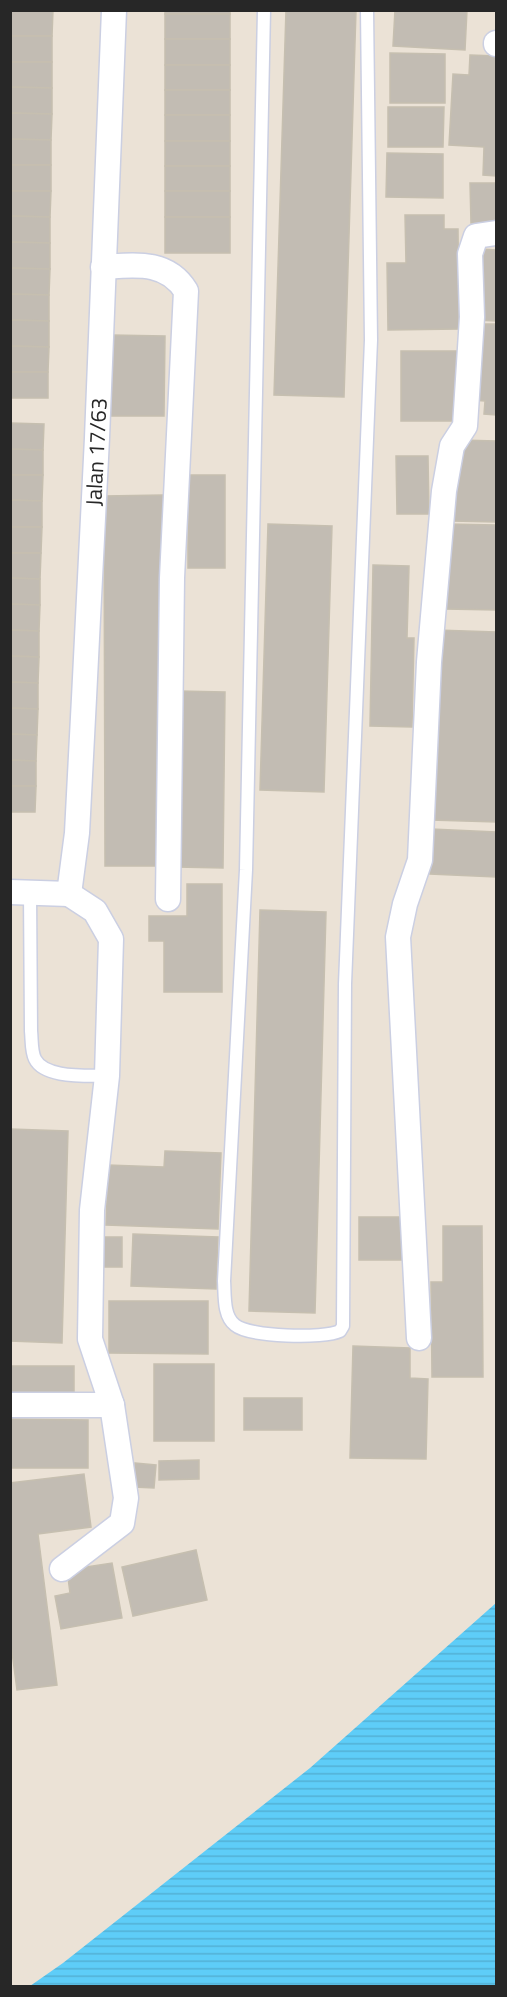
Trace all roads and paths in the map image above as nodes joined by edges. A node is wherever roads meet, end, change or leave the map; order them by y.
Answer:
1 (114, 10) edge
2 (264, 10) edge
3 (367, 10) edge
4 (496, 233) edge
5 (103, 267) junction
6 (20, 892) edge
7 (69, 894) junction
8 (168, 899) dead end
9 (107, 1076) junction
10 (419, 1338) dead end
11 (10, 1405) edge
12 (112, 1405) junction
13 (62, 1569) dead end

1 - 5 street, Jalan 17/63
2 - 3 lane
4 - 10 street
5 - 7 street, Jalan 17/63
5 - 8 street
6 - 7 street
6 - 9 lane
7 - 9 street
9 - 12 street
11 - 12 street
12 - 13 street

